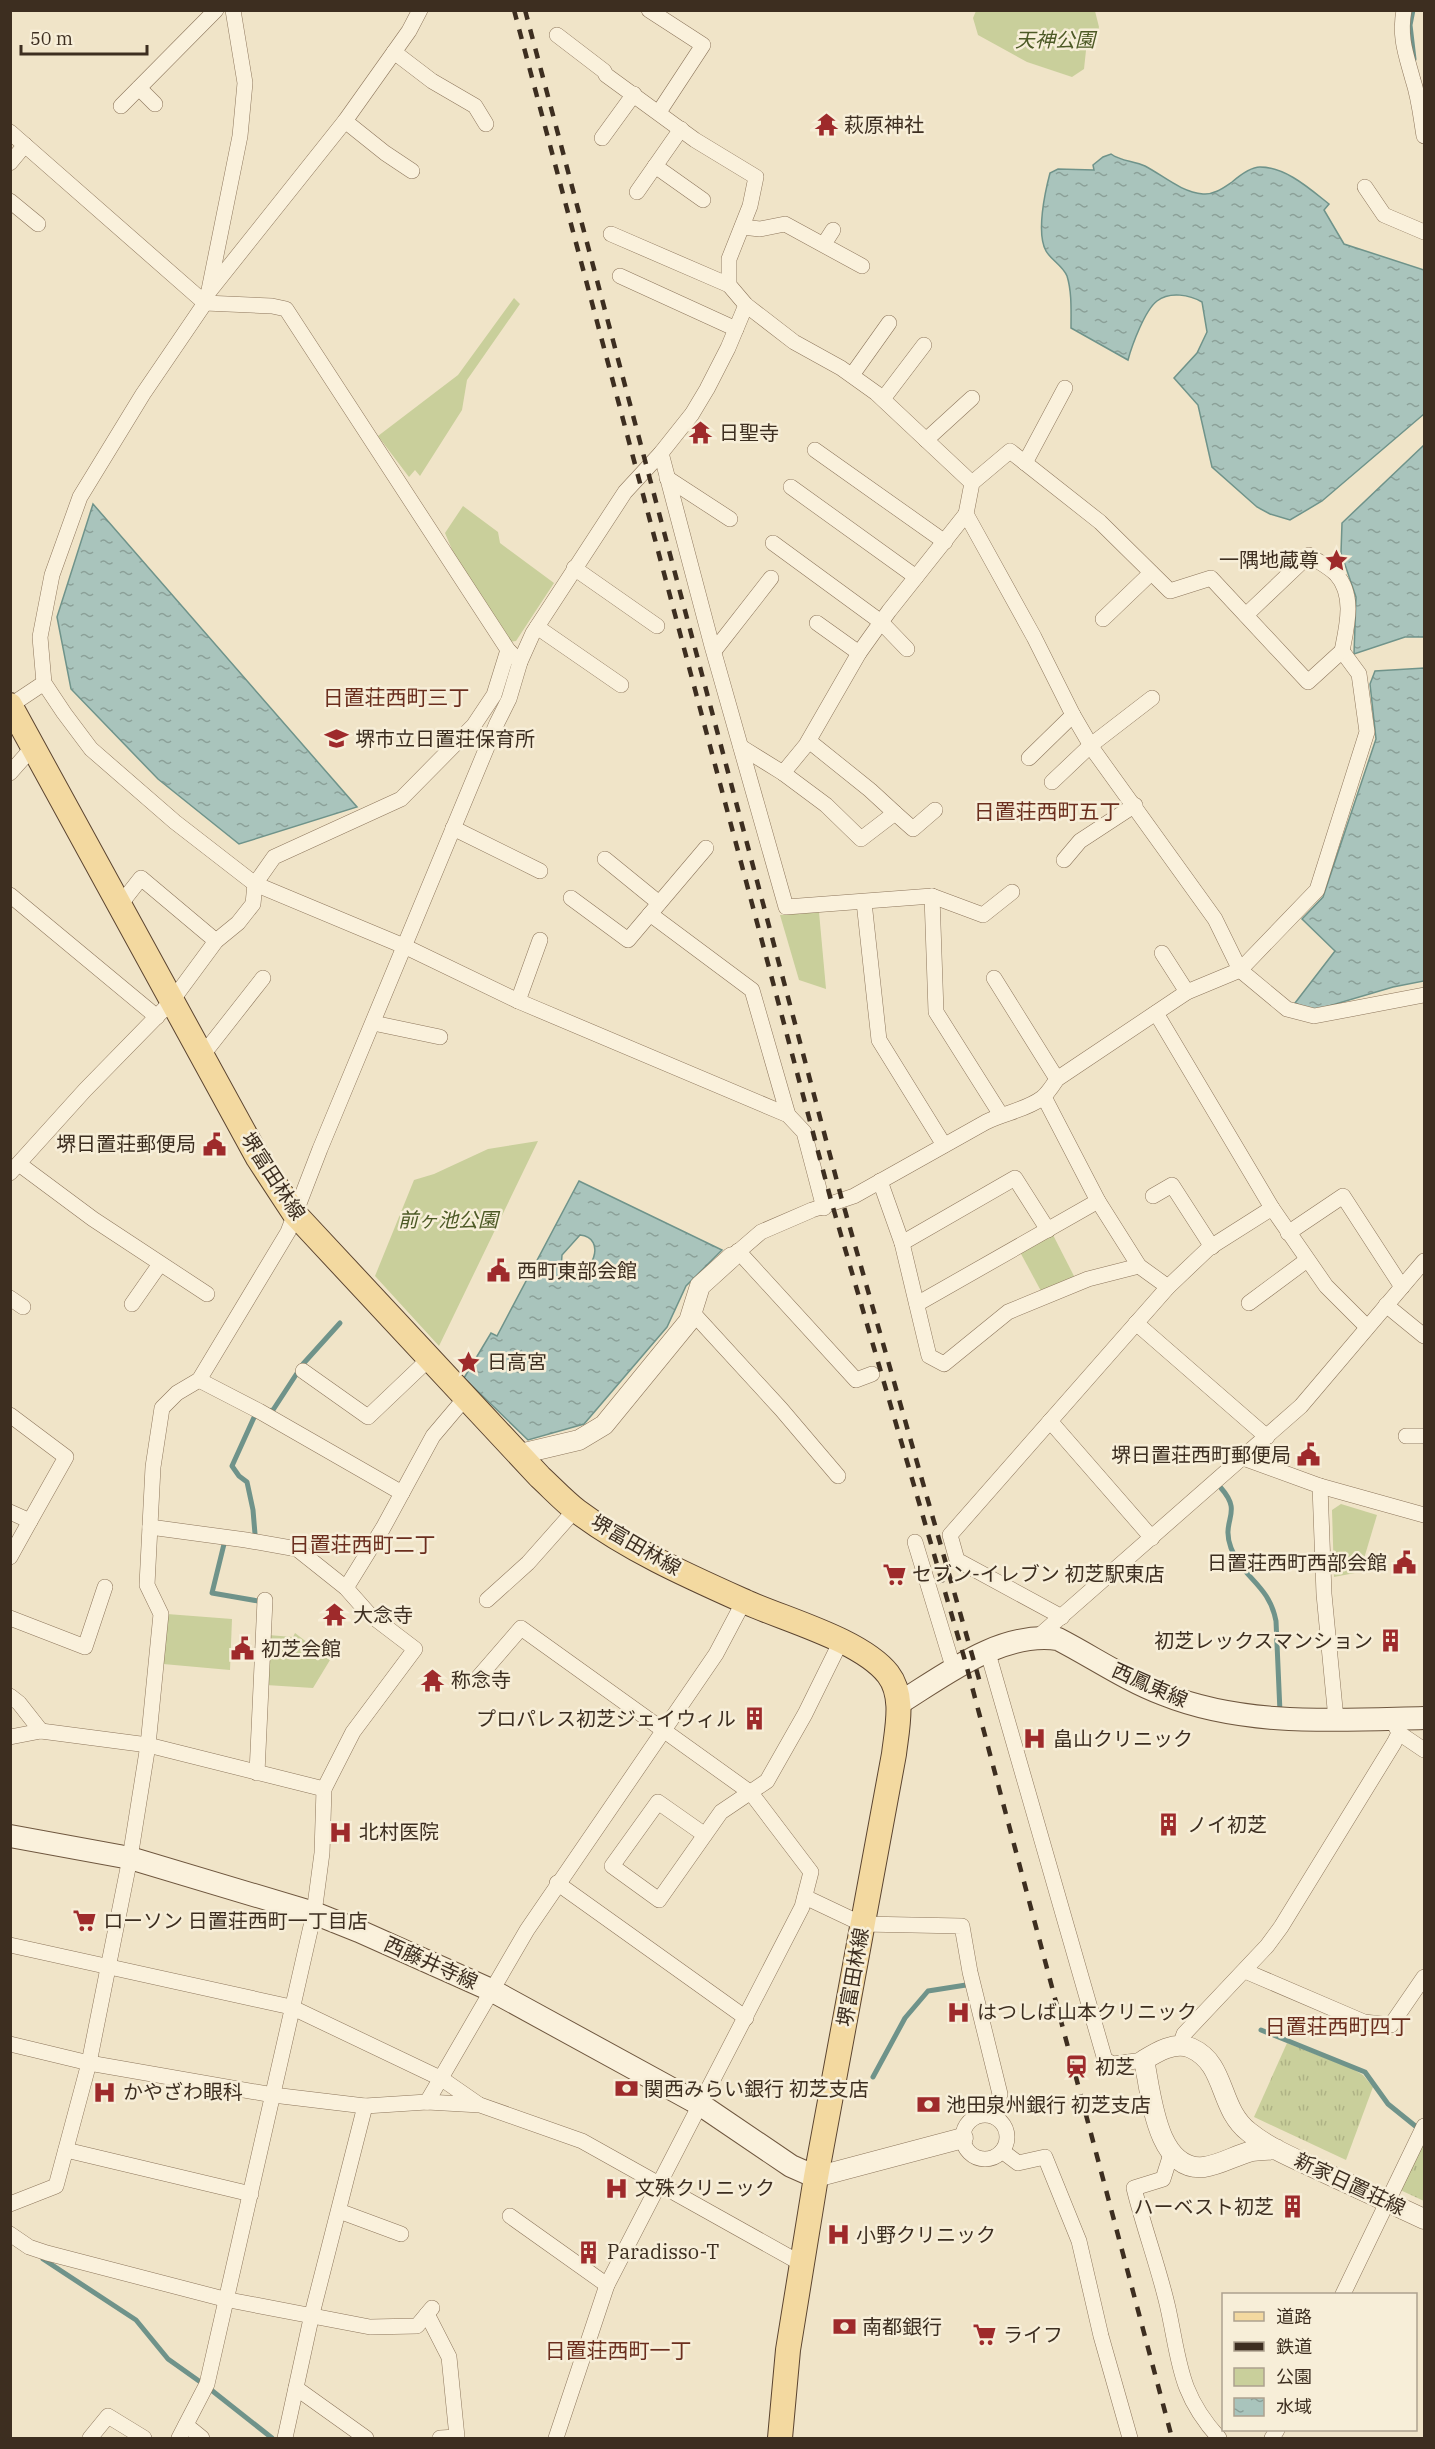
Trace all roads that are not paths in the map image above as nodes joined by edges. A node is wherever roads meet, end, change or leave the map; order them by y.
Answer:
1 (216, 10) edge
2 (233, 10) edge
3 (420, 10) edge
4 (649, 10) edge
5 (1404, 10) edge
6 (557, 35) dead end
7 (394, 52) junction
8 (139, 88) junction
9 (634, 94) junction
10 (155, 104) dead end
11 (121, 106) dead end
12 (659, 112) junction
13 (345, 121) junction
14 (486, 124) dead end
15 (681, 129) junction
16 (10, 132) edge
17 (1425, 136) edge
18 (602, 138) dead end
19 (25, 145) junction
20 (10, 162) edge
21 (655, 166) junction
22 (412, 171) dead end
23 (1365, 187) dead end
24 (637, 192) dead end
25 (703, 200) dead end
26 (10, 201) edge
27 (38, 224) dead end
28 (742, 227) junction
29 (832, 230) dead end
30 (1425, 232) edge
31 (611, 234) dead end
32 (824, 244) junction
33 (862, 266) dead end
34 (620, 276) dead end
35 (729, 285) junction
36 (207, 298) junction
37 (746, 305) junction
38 (889, 323) dead end
39 (736, 329) junction
40 (924, 345) dead end
41 (852, 375) junction
42 (1065, 388) dead end
43 (972, 398) dead end
44 (883, 399) junction
45 (926, 440) junction
46 (815, 450) dead end
47 (661, 453) junction
48 (1025, 463) junction
49 (667, 478) junction
50 (972, 483) junction
51 (791, 487) dead end
52 (966, 514) junction
53 (730, 519) dead end
54 (945, 542) junction
55 (773, 543) dead end
56 (574, 568) junction
57 (1151, 573) junction
58 (916, 577) junction
59 (771, 578) dead end
60 (1246, 615) junction
61 (1103, 618) dead end
62 (881, 622) junction
63 (817, 623) dead end
64 (657, 626) dead end
65 (537, 627) junction
66 (907, 649) dead end
67 (508, 650) junction
68 (714, 651) junction
69 (1342, 651) junction
70 (859, 653) junction
71 (520, 662) junction
72 (44, 683) junction
73 (621, 685) dead end
74 (1152, 698) dead end
75 (11, 705) edge
76 (1073, 715) junction
77 (809, 741) junction
78 (1091, 745) junction
79 (33, 747) junction
80 (741, 747) junction
81 (1029, 758) dead end
82 (10, 773) edge
83 (783, 773) junction
84 (1052, 782) dead end
85 (1135, 805) junction
86 (935, 810) dead end
87 (895, 813) junction
88 (453, 828) junction
89 (706, 848) dead end
90 (605, 859) dead end
91 (1064, 860) dead end
92 (540, 871) dead end
93 (255, 884) junction
94 (1011, 892) dead end
95 (10, 895) edge
96 (932, 896) junction
97 (571, 898) dead end
98 (864, 902) junction
99 (119, 906) junction
100 (655, 908) junction
101 (540, 940) dead end
102 (216, 942) junction
103 (406, 947) junction
104 (1162, 953) dead end
105 (1240, 970) junction
106 (263, 978) dead end
107 (994, 978) dead end
108 (1187, 992) junction
109 (1425, 995) edge
110 (518, 1001) junction
111 (164, 1009) junction
112 (1156, 1012) junction
113 (373, 1023) junction
114 (440, 1037) dead end
115 (201, 1057) junction
116 (1057, 1079) junction
117 (1044, 1097) junction
118 (788, 1115) junction
119 (1001, 1115) junction
120 (944, 1145) junction
121 (15, 1168) edge
122 (880, 1181) junction
123 (1153, 1197) dead end
124 (1098, 1201) junction
125 (824, 1208) junction
126 (1272, 1208) junction
127 (294, 1214) junction
128 (1048, 1230) junction
129 (1288, 1233) junction
130 (902, 1243) junction
131 (1212, 1247) junction
132 (735, 1254) junction
133 (1307, 1260) junction
134 (1425, 1261) edge
135 (159, 1264) junction
136 (1139, 1266) junction
137 (1168, 1287) junction
138 (1402, 1287) junction
139 (207, 1294) dead end
140 (1249, 1303) dead end
141 (132, 1304) dead end
142 (917, 1304) junction
143 (1386, 1305) junction
144 (692, 1312) junction
145 (1136, 1323) junction
146 (1367, 1327) junction
147 (1425, 1336) edge
148 (430, 1358) junction
149 (303, 1371) dead end
150 (872, 1374) dead end
151 (199, 1380) junction
152 (466, 1397) junction
153 (10, 1415) edge
154 (1050, 1422) junction
155 (1406, 1436) dead end
156 (1425, 1436) edge
157 (1267, 1437) junction
158 (520, 1454) junction
159 (1244, 1458) junction
160 (838, 1476) dead end
161 (1320, 1486) junction
162 (402, 1493) junction
163 (575, 1510) junction
164 (10, 1512) edge
165 (1425, 1515) edge
166 (30, 1521) junction
167 (150, 1527) junction
168 (1152, 1538) junction
169 (915, 1542) dead end
170 (10, 1557) edge
171 (105, 1587) dead end
172 (346, 1588) junction
173 (265, 1600) dead end
174 (487, 1600) dead end
175 (744, 1601) junction
176 (1062, 1617) junction
177 (10, 1618) edge
178 (1040, 1636) junction
179 (841, 1641) junction
180 (988, 1653) junction
181 (954, 1670) junction
182 (476, 1680) dead end
183 (10, 1696) edge
184 (898, 1704) junction
185 (1425, 1718) edge
186 (1336, 1719) junction
187 (1396, 1726) junction
188 (663, 1730) junction
189 (41, 1731) junction
190 (10, 1737) edge
191 (148, 1745) junction
192 (1425, 1750) edge
193 (257, 1773) junction
194 (324, 1789) junction
195 (751, 1793) junction
196 (705, 1835) junction
197 (10, 1836) edge
198 (130, 1858) junction
199 (557, 1883) junction
200 (806, 1897) junction
201 (314, 1913) junction
202 (862, 1924) junction
203 (10, 1945) edge
204 (109, 1965) junction
205 (1245, 1971) junction
206 (1425, 1977) edge
207 (491, 1990) junction
208 (1419, 1998) edge
209 (291, 2007) junction
210 (746, 2018) junction
211 (10, 2044) edge
212 (1180, 2045) junction
213 (1144, 2060) junction
214 (89, 2063) junction
215 (442, 2079) junction
216 (273, 2095) junction
217 (427, 2102) junction
218 (480, 2105) junction
219 (700, 2105) junction
220 (365, 2106) junction
221 (993, 2116) junction
222 (1425, 2126) edge
223 (963, 2138) junction
224 (66, 2150) junction
225 (1276, 2150) junction
226 (1002, 2151) junction
227 (1171, 2154) junction
228 (816, 2177) junction
229 (659, 2182) junction
230 (251, 2194) junction
231 (1388, 2202) junction
232 (10, 2204) edge
233 (339, 2211) junction
234 (510, 2216) dead end
235 (1425, 2219) edge
236 (10, 2234) edge
237 (400, 2234) dead end
238 (802, 2264) junction
239 (607, 2285) junction
240 (1344, 2293) edge
241 (224, 2299) junction
242 (312, 2314) junction
243 (296, 2388) junction
244 (182, 2432) edge
245 (90, 2439) edge
246 (144, 2439) edge
247 (202, 2439) edge
248 (285, 2439) edge
249 (366, 2439) edge
250 (440, 2439) edge
251 (556, 2439) edge
252 (780, 2439) edge
253 (1130, 2439) edge
254 (1219, 2439) edge

1 - 8 street
2 - 36 street
3 - 7 street
4 - 12 street
5 - 17 street
6 - 9 street
7 - 13 street
7 - 14 street
8 - 10 street
8 - 11 street
9 - 12 street
9 - 18 street
12 - 15 street
13 - 22 street
13 - 36 street
15 - 21 street
15 - 28 street
16 - 19 street
19 - 20 street
19 - 36 street
21 - 24 street
21 - 25 street
23 - 30 street
26 - 27 street
28 - 32 street
28 - 35 street
29 - 32 street
31 - 35 street
32 - 33 street
34 - 39 street
35 - 37 street
36 - 67 street
36 - 72 street
37 - 39 street
37 - 41 street
38 - 41 street
39 - 47 street
40 - 44 street
41 - 44 street
42 - 48 street
43 - 45 street
44 - 45 street
45 - 50 street
46 - 54 street
47 - 49 street
47 - 56 street
48 - 50 street
48 - 57 street
49 - 53 street
49 - 68 street
50 - 52 street
51 - 58 street
52 - 54 street
52 - 76 street
54 - 58 street
55 - 62 street
56 - 64 street
56 - 65 street
57 - 60 street
57 - 61 street
58 - 62 street
59 - 68 street
60 - 69 street
60 - 69 street
62 - 66 street
62 - 70 street
63 - 70 street
65 - 71 street
65 - 73 street
67 - 71 street
67 - 93 street
68 - 80 street
69 - 105 street
70 - 77 street
71 - 88 street
72 - 75 street
72 - 93 street
74 - 78 street
75 - 79 main road, 堺富田林線
76 - 78 street
76 - 81 street
77 - 83 street
77 - 87 street
78 - 84 street
78 - 85 street
79 - 82 street
79 - 99 main road, 堺富田林線
80 - 83 street
80 - 98 street
83 - 87 street
85 - 91 street
85 - 105 street
86 - 87 street
88 - 92 street
88 - 103 street
89 - 100 street
90 - 100 street
93 - 102 street
93 - 103 street
94 - 96 street
95 - 111 street
96 - 98 street
96 - 119 street
97 - 100 street
98 - 120 street
99 - 102 street
99 - 111 main road, 堺富田林線
100 - 118 street
101 - 110 street
102 - 111 street
103 - 110 street
103 - 113 street
104 - 108 street
105 - 108 street
105 - 109 street
106 - 115 street
107 - 116 street
108 - 112 street
110 - 118 street
111 - 115 main road, 堺富田林線
111 - 121 street
112 - 116 street
112 - 126 street
113 - 114 street
113 - 127 street
115 - 127 main road, 堺富田林線
116 - 117 street
117 - 119 street
117 - 124 street
118 - 125 street
119 - 120 street
120 - 122 street
121 - 135 street
122 - 125 street
122 - 130 street
123 - 131 street
124 - 128 street
124 - 136 street
125 - 132 street
126 - 129 street
126 - 131 street
127 - 148 main road, 堺富田林線
127 - 151 street
128 - 130 street
128 - 142 street
129 - 133 street
129 - 138 street
130 - 142 street
131 - 137 street
132 - 144 street
132 - 150 street
133 - 140 street
133 - 146 street
134 - 138 street
135 - 139 street
135 - 141 street
136 - 137 street
136 - 142 street
137 - 145 street
138 - 143 street
143 - 146 street
143 - 147 street
144 - 158 street
144 - 160 street
145 - 154 street
145 - 157 street
146 - 157 street
148 - 149 street
148 - 152 main road, 堺富田林線
151 - 162 street
151 - 167 street
152 - 158 main road, 堺富田林線
152 - 162 street
153 - 166 street
154 - 168 street
154 - 176 street
155 - 156 street
157 - 159 street
158 - 163 main road, 堺富田林線
159 - 161 street
159 - 168 street
161 - 165 street
161 - 186 street
162 - 172 street
163 - 174 street
163 - 175 main road, 堺富田林線
164 - 166 street
166 - 170 street
167 - 172 street
167 - 191 street
168 - 176 street
169 - 181 street
171 - 177 street
172 - 194 street
173 - 193 street
175 - 179 main road, 堺富田林線
175 - 188 street
176 - 178 street
178 - 180 main road
178 - 186 main road, 西鳳東線
179 - 184 main road, 堺富田林線
179 - 195 street
180 - 181 main road
180 - 213 street
181 - 184 main road
182 - 188 street
183 - 189 street
184 - 202 main road, 堺富田林線
185 - 187 main road, 西鳳東線
186 - 187 main road, 西鳳東線
187 - 192 street
187 - 205 street
188 - 195 street
188 - 199 street
189 - 190 street
189 - 191 street
191 - 193 street
191 - 198 street
193 - 194 street
194 - 201 street
195 - 196 street
195 - 200 street
196 - 196 street
197 - 198 main road, 西藤井寺線
198 - 201 main road, 西藤井寺線
198 - 204 street
199 - 207 street
199 - 210 street
200 - 202 street
200 - 210 street
201 - 207 main road, 西藤井寺線
201 - 209 street
202 - 221 street
202 - 228 main road, 堺富田林線
203 - 204 street
204 - 209 street
204 - 214 street
205 - 208 street
205 - 212 street
206 - 208 street
207 - 215 street
207 - 219 main road, 西藤井寺線
209 - 215 street
209 - 216 street
210 - 219 street
211 - 214 street
212 - 213 street
212 - 225 street, 新家日置荘線
213 - 227 street
214 - 216 street
214 - 224 street
215 - 217 street
215 - 218 street
216 - 220 street
216 - 230 street
217 - 218 street
217 - 220 street
218 - 229 street
219 - 228 main road, 西藤井寺線
219 - 229 street
220 - 233 street
221 - 223 street
221 - 226 street
222 - 231 street
223 - 226 street
223 - 228 street
224 - 230 street
224 - 232 street
225 - 227 street
225 - 231 street, 新家日置荘線
226 - 253 street
227 - 254 street
228 - 238 main road, 堺富田林線
229 - 238 street
229 - 239 street
230 - 241 street
231 - 235 street, 新家日置荘線
231 - 240 street
233 - 237 street
233 - 242 street
234 - 239 street
236 - 241 street
238 - 252 main road, 堺富田林線
239 - 251 street
241 - 242 street
241 - 244 street
242 - 243 street
242 - 250 street
243 - 248 street
243 - 249 street
244 - 247 street
245 - 246 street

